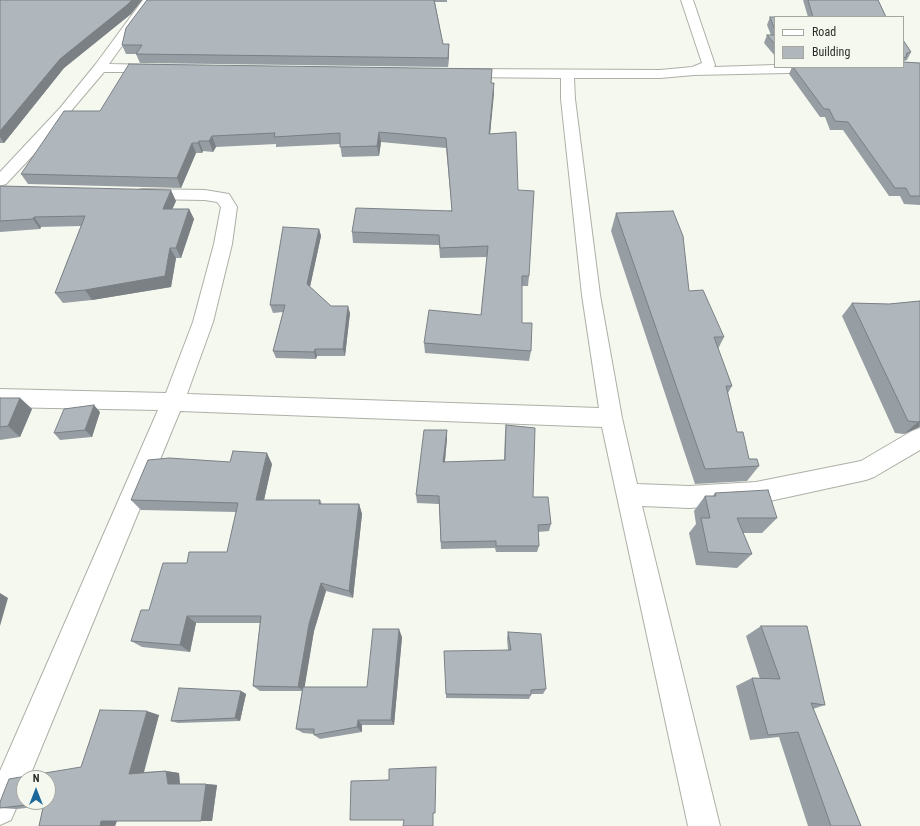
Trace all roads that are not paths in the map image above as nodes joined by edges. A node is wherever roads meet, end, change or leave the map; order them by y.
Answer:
1 (149, 0) edge
2 (687, 0) edge
3 (100, 68) junction
4 (832, 68) edge
5 (170, 69) edge
6 (694, 71) junction
7 (449, 73) edge
8 (566, 74) junction
9 (0, 181) edge
10 (126, 193) edge
11 (0, 398) edge
12 (173, 402) junction
13 (611, 418) junction
14 (920, 438) edge
15 (627, 494) junction
16 (0, 809) edge
17 (704, 826) edge

1 - 3 street
2 - 6 street
3 - 5 street
3 - 9 street
4 - 6 street
6 - 8 street
7 - 8 street
8 - 13 street
10 - 12 street
11 - 12 street
12 - 13 street
12 - 16 street
13 - 15 street
14 - 15 street
15 - 17 street

